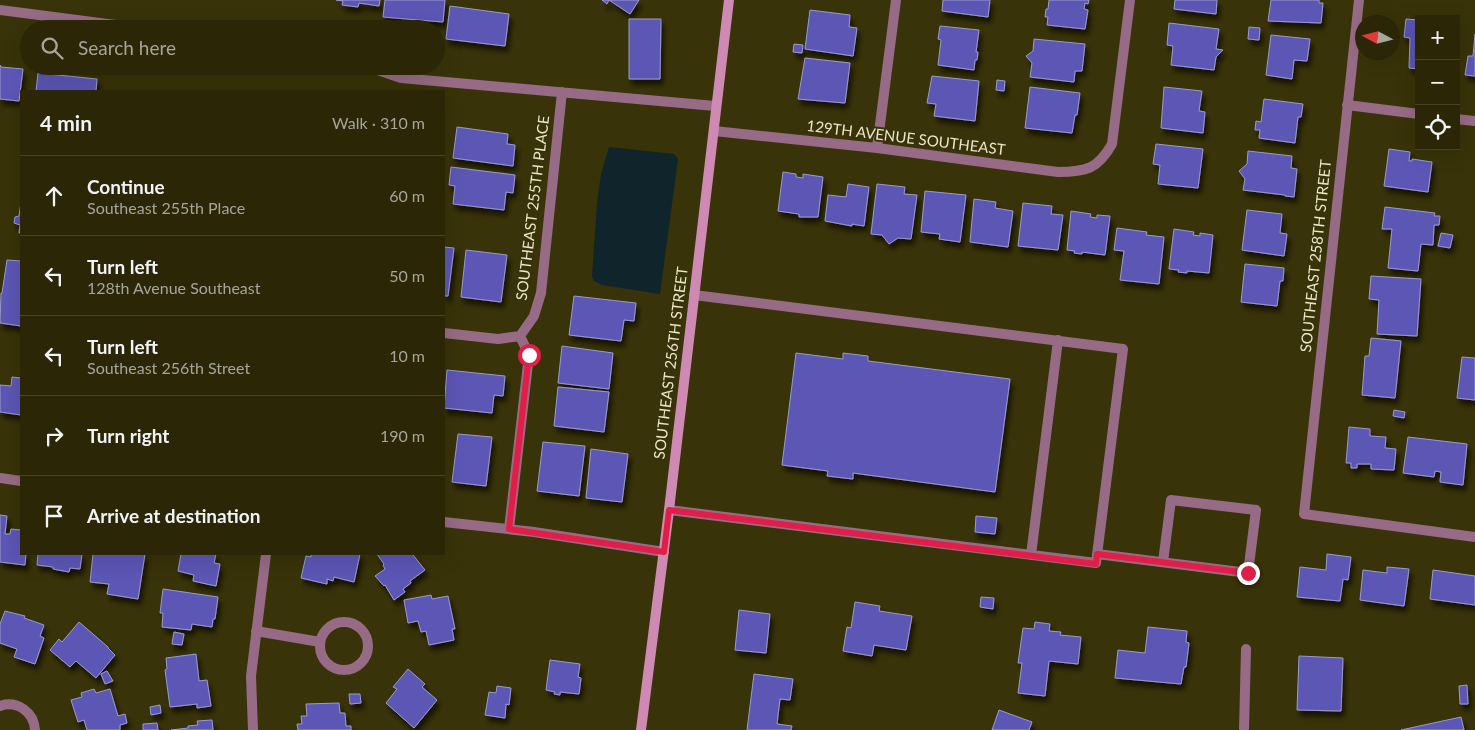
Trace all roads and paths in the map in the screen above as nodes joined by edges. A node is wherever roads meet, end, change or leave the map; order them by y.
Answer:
1 (729, 0) edge
2 (896, 0) edge
3 (1130, 0) edge
4 (1359, 0) edge
5 (0, 10) edge
6 (77, 20) edge
7 (392, 75) edge
8 (562, 92) junction
9 (1347, 105) junction
10 (715, 106) junction
11 (1415, 114) edge
12 (1460, 119) edge
13 (1475, 121) edge
14 (714, 131) junction
15 (877, 148) junction
16 (694, 295) junction
17 (445, 333) edge
18 (520, 336) junction
19 (1058, 340) junction
20 (0, 478) edge
21 (20, 481) edge
22 (669, 510) junction
23 (445, 522) edge
24 (509, 529) junction
25 (1475, 537) edge
26 (664, 552) junction
27 (1097, 554) junction
28 (266, 555) edge
29 (1031, 556) junction
30 (1163, 562) junction
31 (256, 631) junction
32 (320, 642) junction
33 (1246, 649) dead end
34 (0, 706) edge
35 (34, 730) edge
36 (253, 730) edge
37 (641, 730) edge
38 (1244, 730) edge

1 - 10 main road, SOUTHEAST 256TH STREET
2 - 15 street
3 - 15 street, 129TH AVENUE SOUTHEAST
4 - 9 street, SOUTHEAST 258TH STREET
5 - 6 street
7 - 8 street
8 - 10 street
8 - 18 street, SOUTHEAST 255TH PLACE
9 - 11 street
9 - 25 street, SOUTHEAST 258TH STREET
10 - 14 main road, SOUTHEAST 256TH STREET
12 - 13 street
14 - 15 street, 129TH AVENUE SOUTHEAST
14 - 16 main road, SOUTHEAST 256TH STREET
16 - 19 street
16 - 22 main road, SOUTHEAST 256TH STREET
17 - 18 street
18 - 24 street
19 - 27 street
19 - 29 street
20 - 21 street
22 - 26 main road, SOUTHEAST 256TH STREET
22 - 29 street
23 - 24 street
24 - 26 street
26 - 37 main road, SOUTHEAST 256TH STREET
27 - 29 street
27 - 30 street
28 - 31 street
30 - 30 street
31 - 32 street
31 - 36 street
32 - 32 street
33 - 38 street
34 - 35 street

